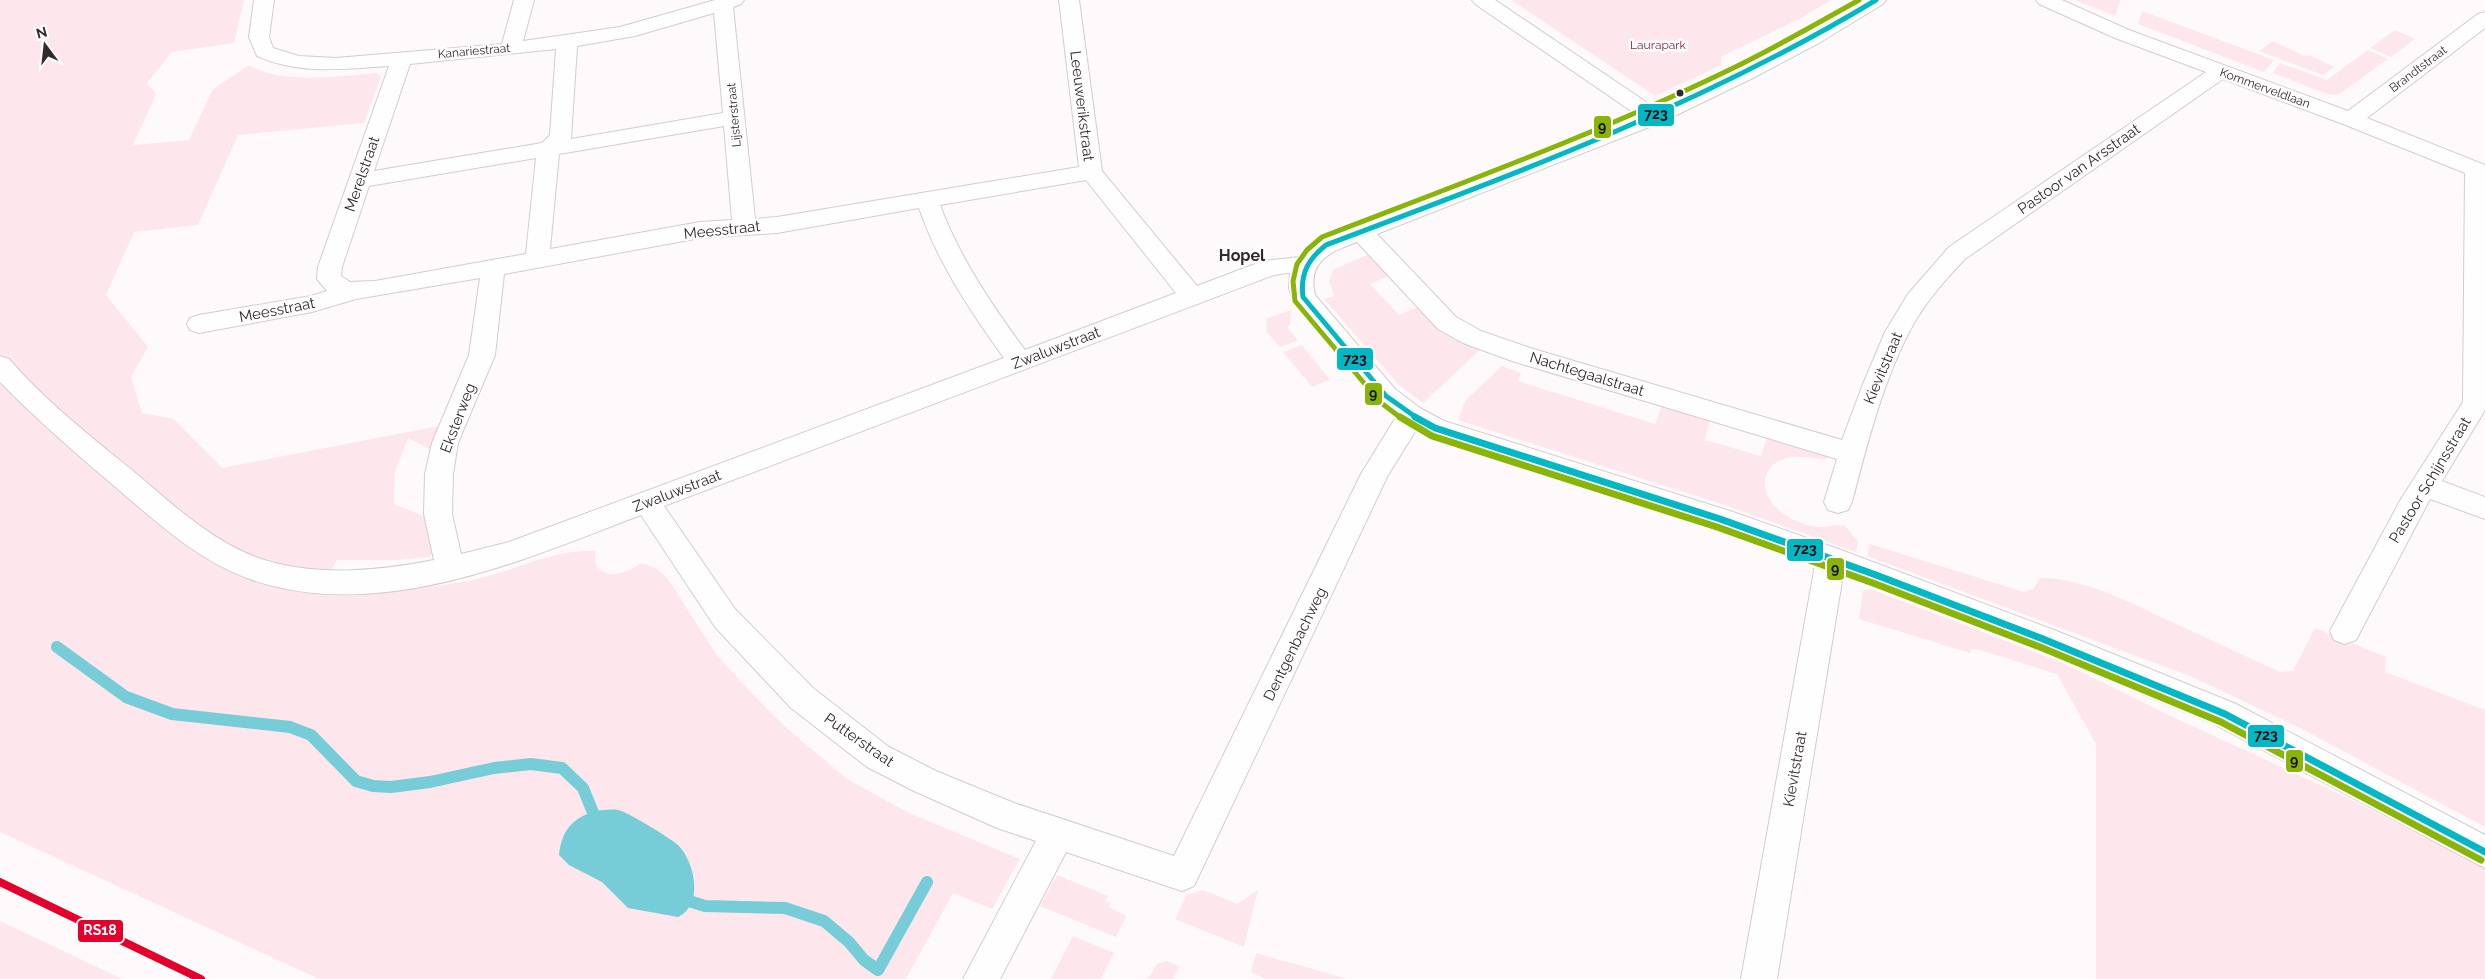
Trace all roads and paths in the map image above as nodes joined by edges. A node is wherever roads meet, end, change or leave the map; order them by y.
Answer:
1 (264, 0) edge
2 (524, 0) edge
3 (1069, 0) edge
4 (1482, 0) edge
5 (1876, 0) edge
6 (2046, 0) edge
7 (728, 2) edge
8 (2485, 18) edge
9 (567, 42) junction
10 (511, 48) junction
11 (402, 58) junction
12 (2221, 71) junction
13 (1654, 117) junction
14 (734, 118) junction
15 (2351, 119) junction
16 (548, 150) junction
17 (1091, 172) junction
18 (2481, 172) edge
19 (360, 181) junction
20 (927, 200) junction
21 (744, 226) junction
22 (1361, 232) junction
23 (537, 260) junction
24 (1304, 265) junction
25 (493, 268) junction
26 (1939, 271) joint
27 (346, 290) junction
28 (1192, 296) junction
29 (199, 324) dead end
30 (1020, 361) junction
31 (0, 365) edge
32 (1411, 415) junction
33 (1851, 453) junction
34 (2425, 486) junction
35 (647, 502) junction
36 (1838, 502) dead end
37 (2485, 508) edge
38 (1831, 558) junction
39 (450, 568) junction
40 (2345, 631) dead end
41 (1059, 832) junction
42 (2485, 852) edge
43 (1182, 875) joint
44 (982, 979) edge
45 (1759, 979) edge

1 - 11 street, Kanariestraat
2 - 10 street
3 - 17 street, Leeuwerikstraat
4 - 13 street
5 - 13 street
6 - 12 street, Kommerveldlaan
7 - 9 street, Kanariestraat
7 - 14 street, Lijsterstraat
8 - 15 street, Brandtstraat
9 - 10 street, Kanariestraat
9 - 16 street
10 - 11 street, Kanariestraat
11 - 19 street, Merelstraat
12 - 15 street, Kommerveldlaan
12 - 26 street, Pastoor van Arsstraat
13 - 22 street
14 - 16 street
14 - 21 street, Lijsterstraat
15 - 18 street, Kommerveldlaan
16 - 19 street
16 - 23 street
17 - 20 street, Meesstraat
17 - 28 street, Leeuwerikstraat
18 - 34 street, Pastoor Schijnsstraat
19 - 27 street, Merelstraat
20 - 21 street, Meesstraat
20 - 30 street
21 - 23 street, Meesstraat
22 - 24 street
22 - 33 street, Nachtegaalstraat
23 - 25 street, Meesstraat
24 - 28 street, Zwaluwstraat
24 - 32 street
25 - 27 street, Meesstraat
25 - 39 street, Eksterweg
26 - 33 street, Kievitstraat
27 - 29 street, Meesstraat
28 - 30 street, Zwaluwstraat
30 - 35 street, Zwaluwstraat
31 - 39 street, Zwaluwstraat
32 - 38 street
32 - 43 street, Dentgenbachweg
33 - 36 street, Kievitstraat
34 - 37 street
34 - 40 street, Pastoor Schijnsstraat
35 - 39 street, Zwaluwstraat
35 - 41 street, Putterstraat
38 - 42 street
38 - 45 street, Kievitstraat
41 - 43 street, Putterstraat
41 - 44 street

